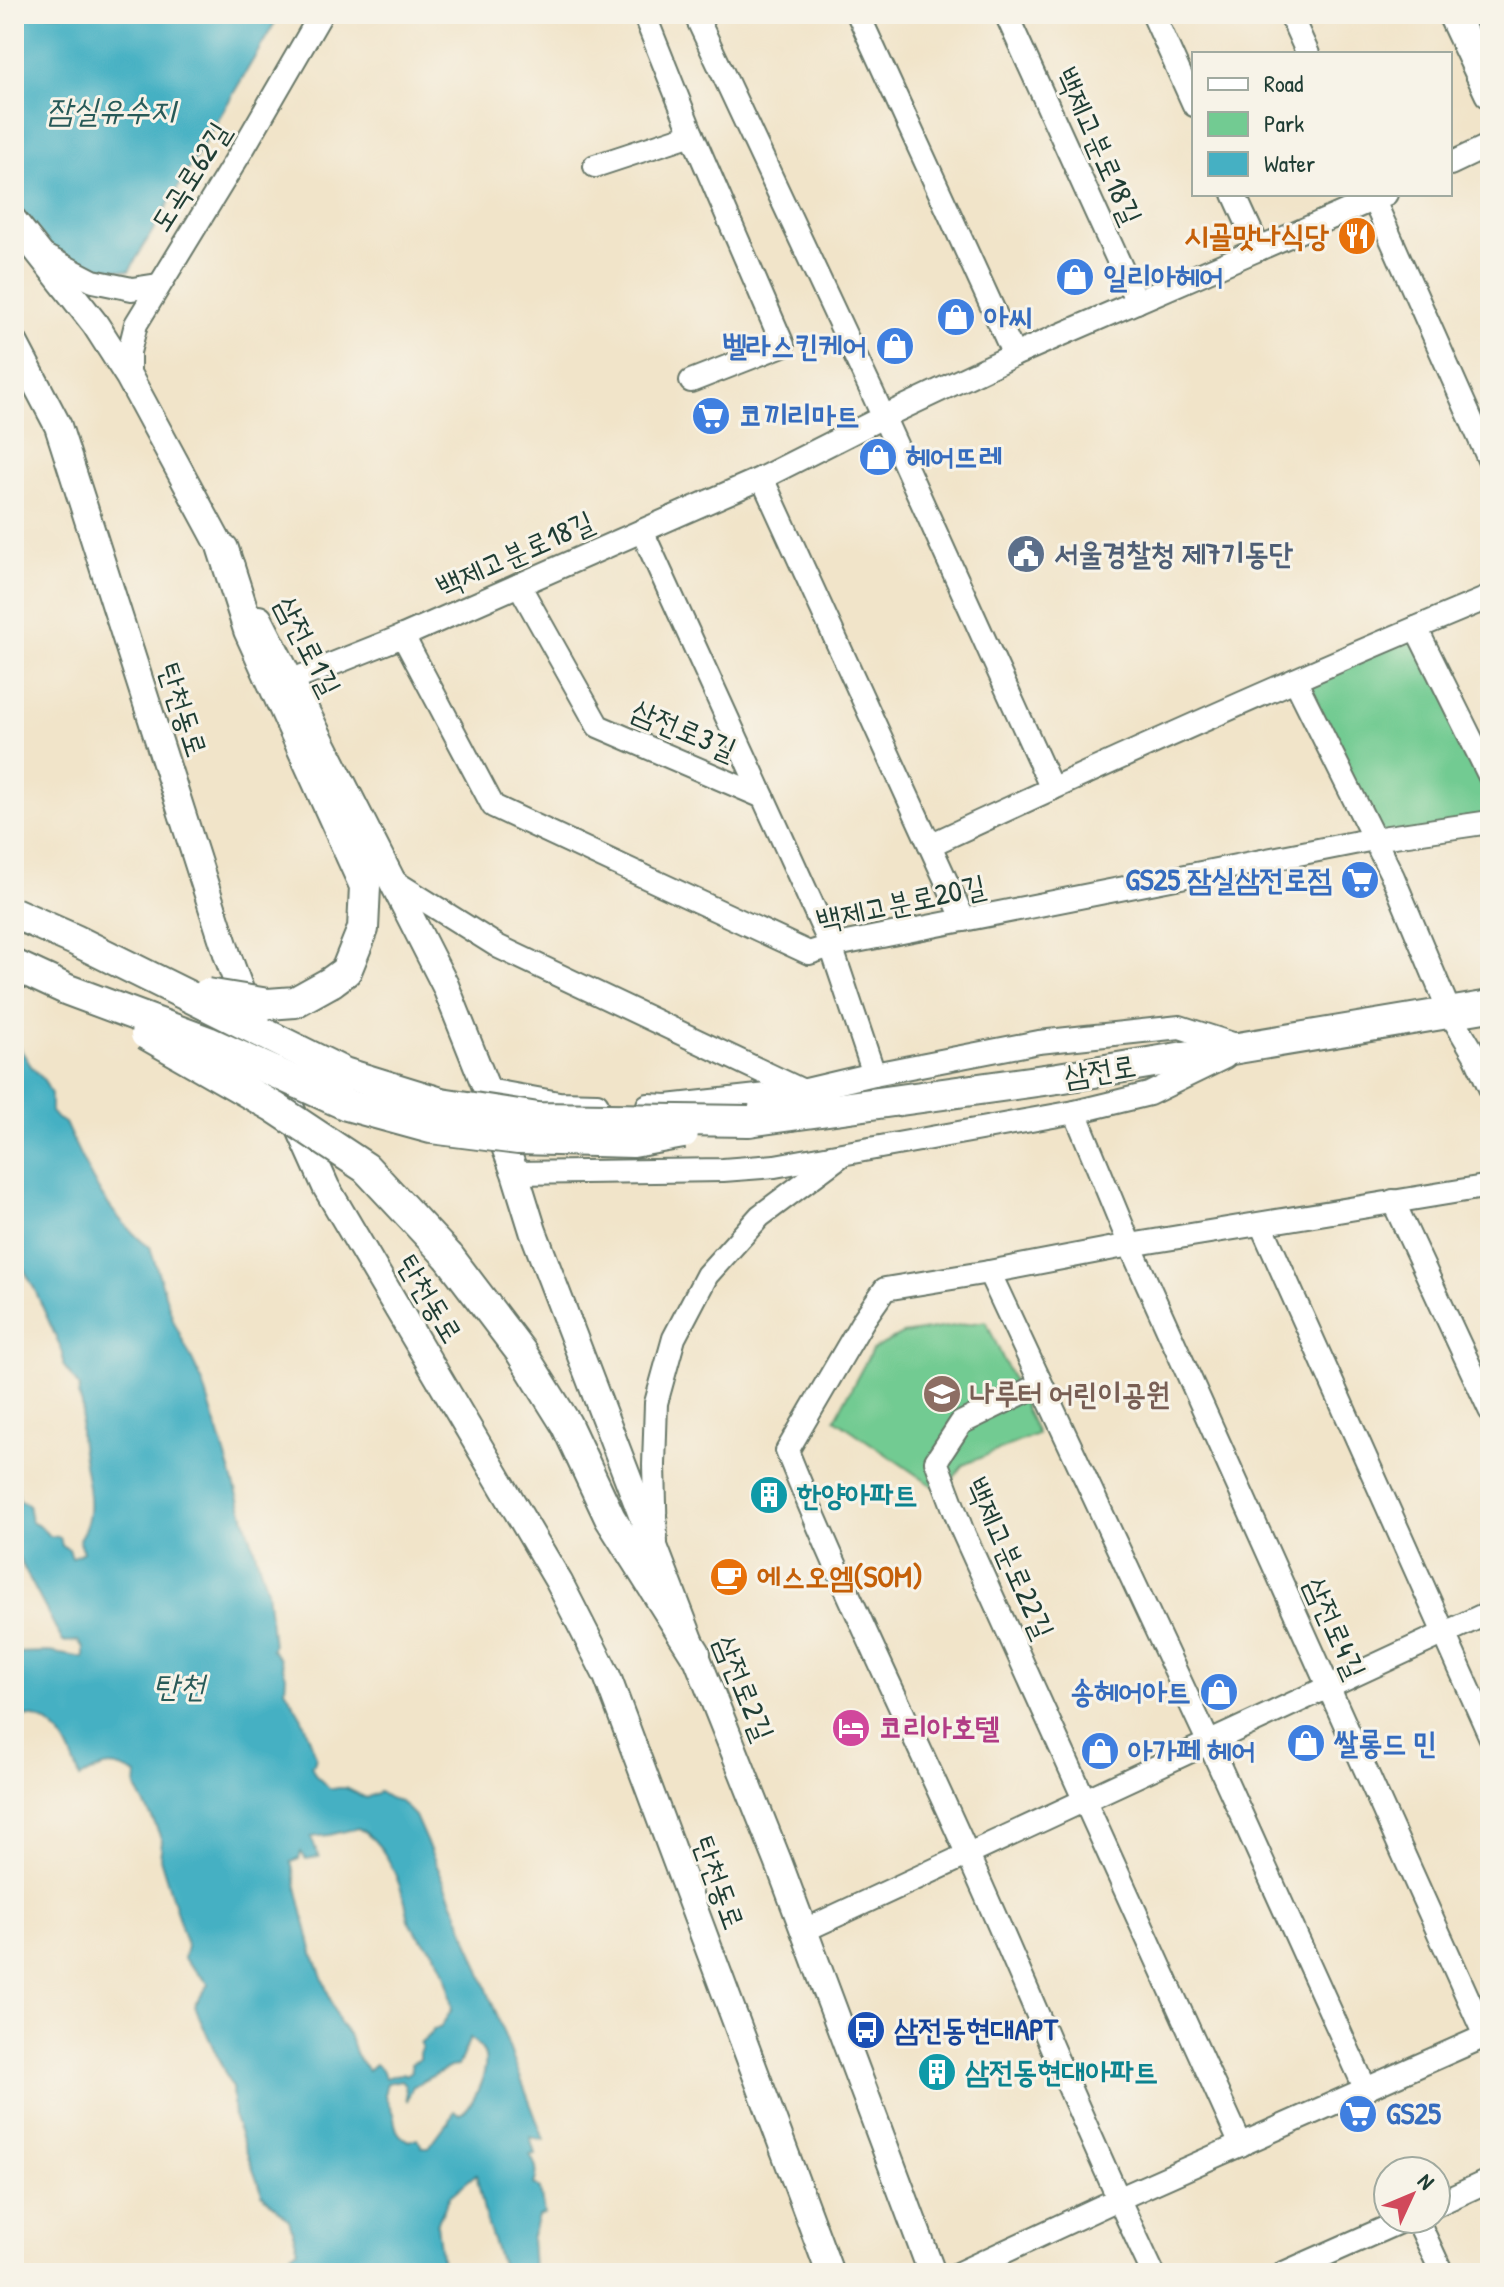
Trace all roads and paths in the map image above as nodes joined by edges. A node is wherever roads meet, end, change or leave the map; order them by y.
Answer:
1 (321, 14) edge
2 (644, 14) edge
3 (695, 14) edge
4 (858, 14) edge
5 (1006, 14) edge
6 (1153, 14) edge
7 (1290, 14) edge
8 (1453, 14) edge
9 (1307, 52) edge
10 (1490, 93) edge
11 (1192, 101) edge
12 (692, 134) junction
13 (1490, 145) edge
14 (1452, 163) edge
15 (595, 166) dead end
16 (1235, 196) edge
17 (1377, 196) edge
18 (14, 221) edge
19 (1259, 249) junction
20 (40, 253) junction
21 (158, 285) junction
22 (1137, 302) junction
23 (14, 342) edge
24 (1014, 355) junction
25 (129, 377) junction
26 (691, 381) dead end
27 (883, 417) junction
28 (1490, 462) edge
29 (762, 478) junction
30 (642, 531) junction
31 (223, 549) junction
32 (519, 585) junction
33 (1490, 597) edge
34 (1416, 628) junction
35 (403, 636) junction
36 (1295, 680) junction
37 (290, 681) junction
38 (1490, 777) edge
39 (1052, 789) junction
40 (763, 797) junction
41 (1490, 822) edge
42 (1374, 839) junction
43 (930, 845) junction
44 (392, 880) junction
45 (14, 913) edge
46 (964, 920) junction
47 (75, 940) junction
48 (831, 946) junction
49 (14, 965) edge
50 (68, 990) junction
51 (1490, 1006) edge
52 (1450, 1013) junction
53 (1244, 1048) junction
54 (874, 1074) junction
55 (1490, 1088) edge
56 (487, 1090) junction
57 (802, 1091) junction
58 (1075, 1112) junction
59 (749, 1121) junction
60 (497, 1126) joint
61 (843, 1154) junction
62 (515, 1173) junction
63 (1490, 1186) edge
64 (1393, 1201) junction
65 (1261, 1224) junction
66 (1130, 1245) junction
67 (989, 1272) junction
68 (1041, 1384) junction
69 (1490, 1410) edge
70 (656, 1549) junction
71 (1490, 1612) edge
72 (1444, 1633) junction
73 (695, 1653) junction
74 (1329, 1686) junction
75 (1490, 1736) edge
76 (1209, 1743) junction
77 (1086, 1801) junction
78 (968, 1855) junction
79 (803, 1931) junction
80 (1488, 2035) edge
81 (1366, 2090) junction
82 (1241, 2145) junction
83 (1490, 2180) edge
84 (1452, 2198) edge
85 (1118, 2199) junction
86 (1372, 2235) edge
87 (1424, 2235) edge
88 (1295, 2271) edge
89 (830, 2273) edge
90 (932, 2273) edge
91 (959, 2273) edge
92 (1153, 2273) edge
93 (1442, 2273) edge

1 - 21 street, 도곡로62길
2 - 12 street
3 - 27 street
4 - 24 street
5 - 22 street, 백제고분로18길
6 - 11 street
7 - 9 street
8 - 10 main road
12 - 15 street
12 - 26 street
13 - 14 street
16 - 19 street
17 - 19 street, 백제고분로18길
17 - 28 street, 백제고분로18길
18 - 20 street, 삼전로1길
19 - 22 street, 백제고분로18길
20 - 21 street
20 - 25 street, 삼전로1길
21 - 25 street, 도곡로62길
22 - 24 street, 백제고분로18길
23 - 89 street, 탄천동로
24 - 27 street, 백제고분로18길
25 - 31 street, 삼전로1길
27 - 29 street, 백제고분로18길
27 - 39 street
29 - 30 street, 백제고분로18길
29 - 43 street
30 - 32 street, 백제고분로18길
30 - 40 street, 삼전로3길
31 - 37 street, 삼전로1길
31 - 47 main road, bridge
32 - 35 street, 백제고분로18길
32 - 40 street, 삼전로3길
33 - 34 street, 백제고분로20길
34 - 36 street, 백제고분로20길
34 - 38 street
35 - 37 street, 백제고분로18길
35 - 48 street, 백제고분로20길
36 - 39 street, 백제고분로20길
36 - 42 street
37 - 44 street, 삼전로1길
39 - 43 street, 백제고분로20길
40 - 48 street, 삼전로3길
41 - 42 street, 백제고분로20길
42 - 46 street, 백제고분로20길
42 - 52 street
43 - 46 street
44 - 56 street, 삼전로1길
44 - 57 street
45 - 47 main road, bridge
46 - 48 street, 백제고분로20길
47 - 59 main road, bridge
48 - 54 street, 삼전로3길
49 - 50 main road, bridge
50 - 59 main road, bridge
50 - 73 main road, bridge
51 - 52 main road, 삼전로
52 - 53 main road, 삼전로
52 - 55 street
53 - 54 street
53 - 58 street
53 - 59 main road, 삼전로
54 - 57 street
56 - 57 street
56 - 60 street, 삼전로1길
58 - 61 street
58 - 66 street, 삼전로4길
60 - 62 street, 삼전로2길
61 - 62 street
61 - 70 street
62 - 70 street, 삼전로2길
63 - 64 street
64 - 65 street
64 - 69 street
65 - 66 street
65 - 72 street
66 - 67 street
66 - 74 street, 삼전로4길
67 - 68 street
67 - 78 street
68 - 76 street
68 - 77 street, 백제고분로22길
70 - 73 street, 삼전로2길
71 - 72 street
72 - 74 street
72 - 75 street
73 - 79 street, 삼전로2길
74 - 76 street
74 - 80 street, 삼전로4길
76 - 77 street
76 - 81 street
77 - 78 street
77 - 82 street, 백제고분로22길
78 - 79 street
78 - 85 street
79 - 90 street, 삼전로2길
80 - 81 street
81 - 82 street
82 - 85 street
83 - 84 street
85 - 91 street
85 - 92 street
86 - 88 street
87 - 93 street

